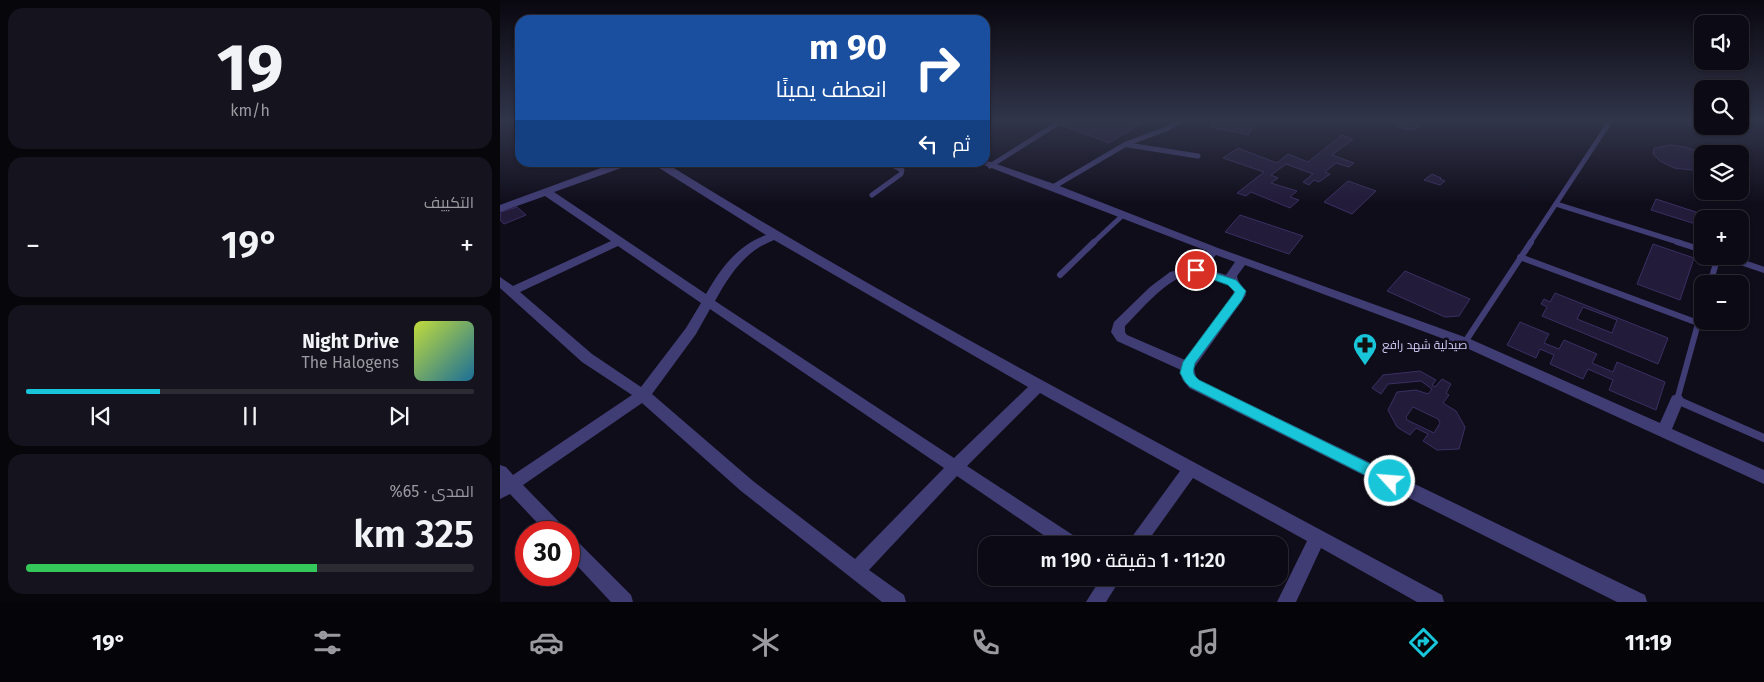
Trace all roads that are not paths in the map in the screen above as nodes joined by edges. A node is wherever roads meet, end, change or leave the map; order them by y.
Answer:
1 (1013, 148) edge
2 (1119, 148) edge
3 (1151, 148) edge
4 (1593, 148) edge
5 (1198, 156) dead end
6 (990, 161) edge
7 (990, 166) edge
8 (615, 167) edge
9 (663, 167) edge
10 (896, 167) edge
11 (1053, 188) junction
12 (547, 192) junction
13 (872, 195) dead end
14 (1556, 204) junction
15 (500, 209) edge
16 (1123, 216) junction
17 (774, 236) junction
18 (618, 241) junction
19 (1694, 247) edge
20 (1214, 250) junction
21 (1520, 257) junction
22 (1243, 260) junction
23 (1749, 265) edge
24 (1196, 270) junction
25 (1764, 270) edge
26 (1060, 275) dead end
27 (500, 281) edge
28 (1232, 282) junction
29 (513, 291) junction
30 (708, 302) junction
31 (1694, 322) edge
32 (1696, 330) edge
33 (1466, 342) junction
34 (1187, 367) junction
35 (1039, 385) junction
36 (643, 395) junction
37 (1676, 400) junction
38 (1664, 430) junction
39 (1764, 438) edge
40 (955, 467) junction
41 (1191, 468) junction
42 (1764, 477) edge
43 (504, 483) edge
44 (545, 521) edge
45 (1059, 536) edge
46 (1142, 536) edge
47 (1318, 537) junction
48 (580, 556) edge
49 (857, 570) junction
50 (1106, 586) edge
51 (624, 602) edge
52 (897, 602) edge
53 (1095, 602) edge
54 (1286, 602) edge
55 (1435, 602) edge
56 (1638, 602) edge

1 - 6 lane
2 - 11 lane
3 - 5 lane
4 - 14 lane
7 - 11 street
8 - 12 street
9 - 17 street
10 - 13 lane
11 - 16 street
12 - 15 street
12 - 18 street
14 - 19 lane
14 - 21 lane
16 - 20 street
16 - 26 lane
17 - 30 street
17 - 35 street
18 - 29 street
18 - 30 street
20 - 22 street
20 - 24 street
21 - 31 lane
21 - 33 lane
22 - 28 street
22 - 33 street
23 - 25 lane
24 - 28 street
24 - 34 street
27 - 29 street
28 - 34 street
29 - 36 street
30 - 36 street
30 - 40 street
32 - 37 lane
33 - 38 street
34 - 56 street
35 - 40 street
35 - 41 street
36 - 43 street
36 - 49 street
37 - 38 street
37 - 39 lane
38 - 42 street
40 - 45 street
40 - 49 street
41 - 46 street
41 - 47 street
43 - 44 street
47 - 54 street
47 - 55 street
48 - 51 street
49 - 52 street
50 - 53 street

